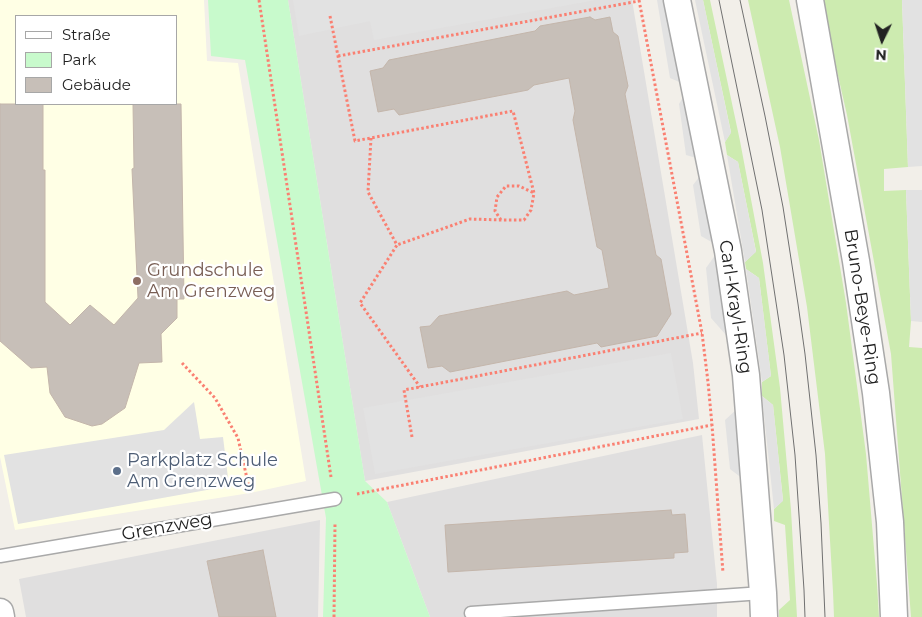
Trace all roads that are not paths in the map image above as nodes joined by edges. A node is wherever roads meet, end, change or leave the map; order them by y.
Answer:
1 (677, 0) edge
2 (810, 0) edge
3 (335, 499) road end
4 (0, 556) edge
5 (763, 605) edge
6 (0, 612) edge
7 (471, 613) dead end
8 (1, 617) edge
9 (894, 617) edge

1 - 5 street, Carl-Krayl-Ring
2 - 9 street, Bruno-Beye-Ring
3 - 4 lane, Grenzweg
5 - 7 lane
6 - 8 street

